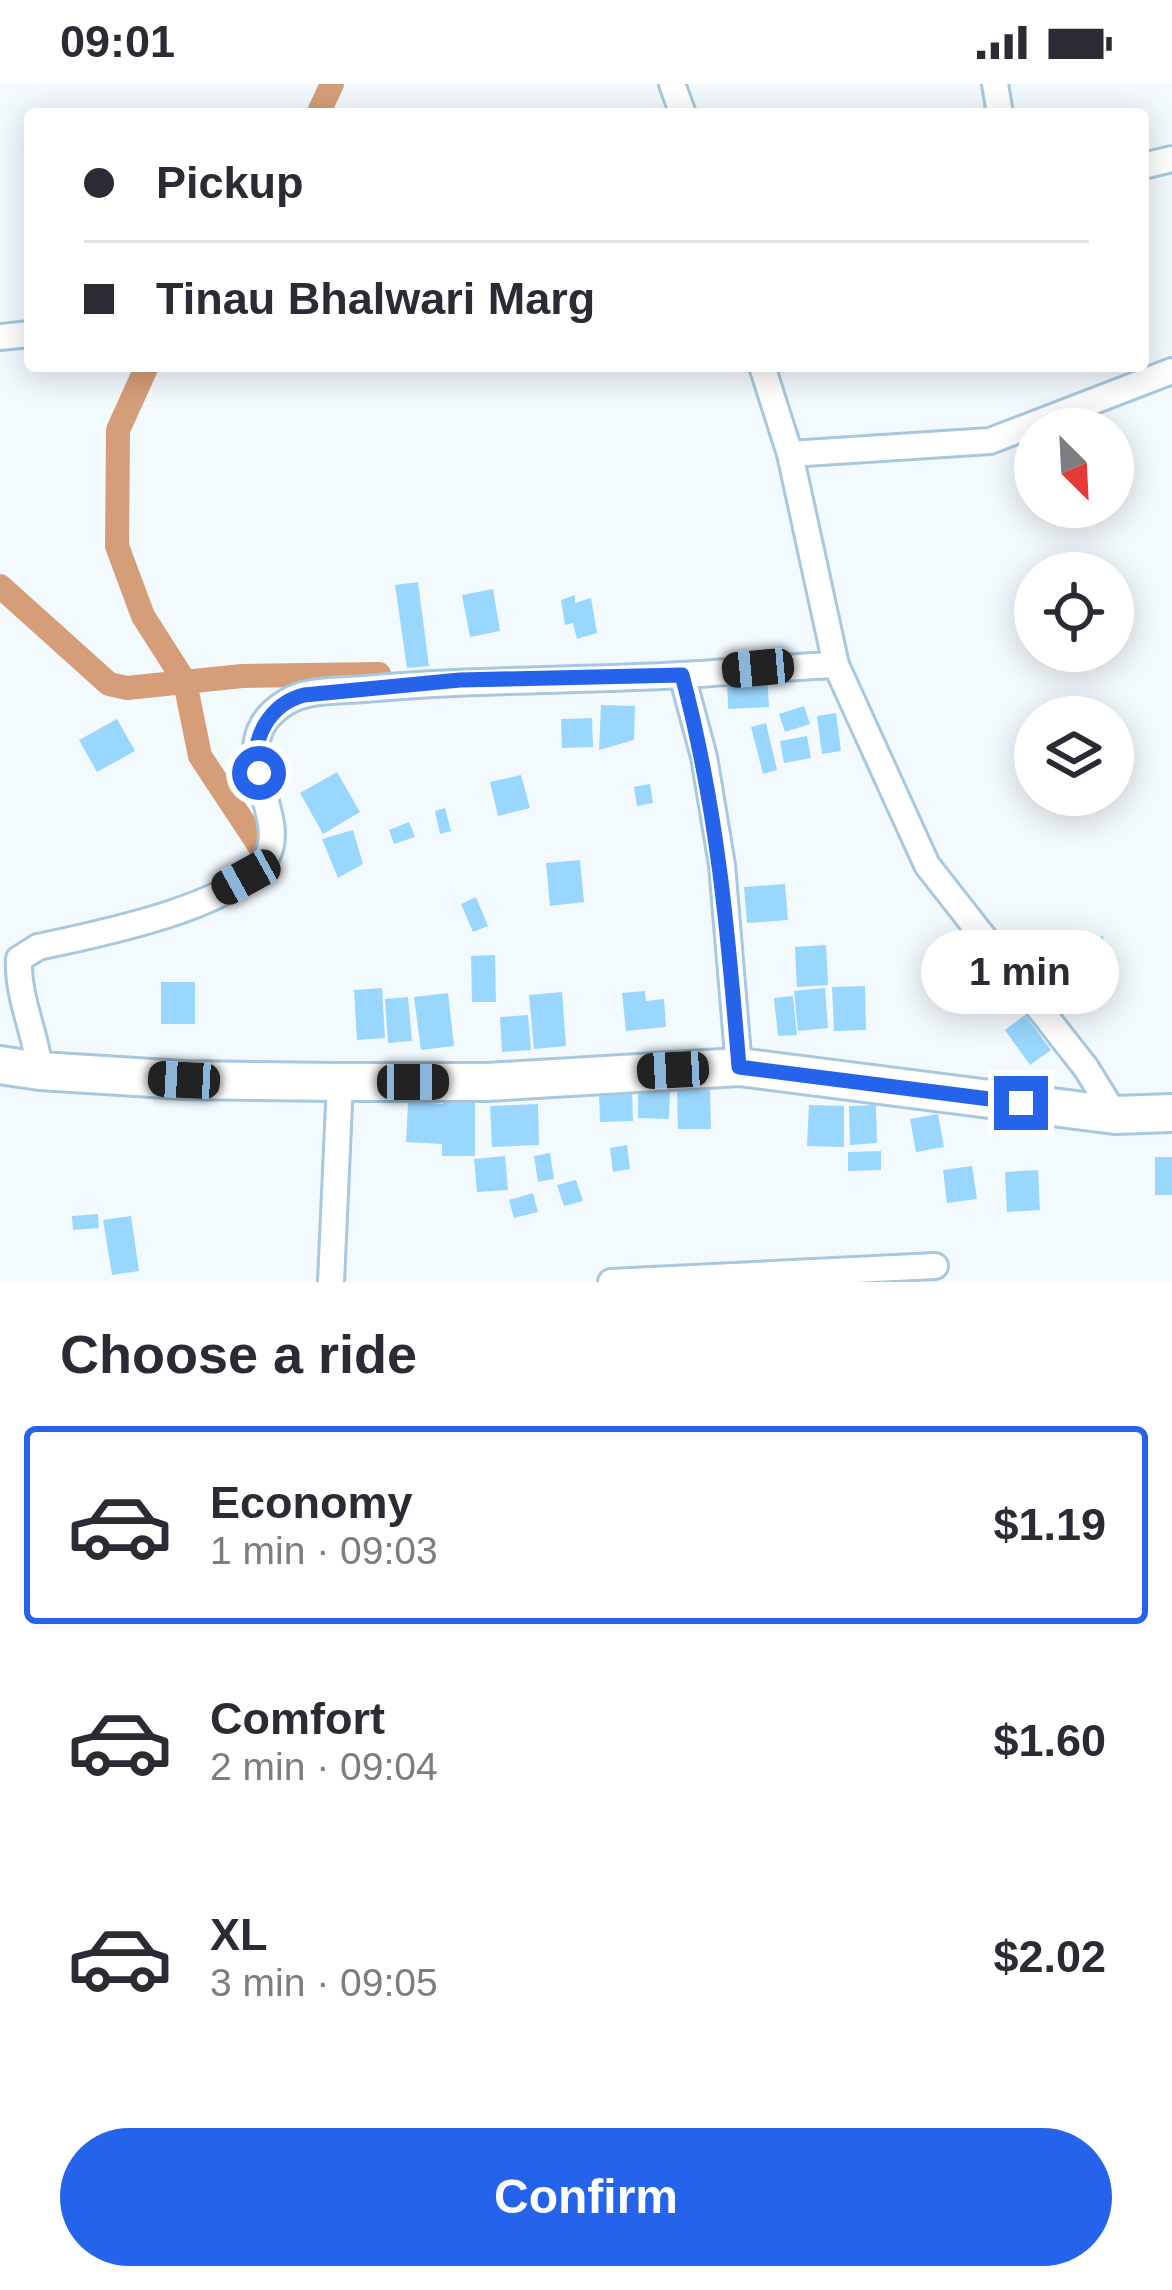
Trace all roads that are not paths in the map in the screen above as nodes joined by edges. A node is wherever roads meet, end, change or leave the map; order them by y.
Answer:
1 (1172, 370) edge
2 (764, 372) edge
3 (790, 454) junction
4 (836, 665) junction
5 (682, 675) junction
6 (0, 1065) edge
7 (739, 1067) junction
8 (40, 1071) junction
9 (340, 1082) junction
10 (1172, 1113) edge
11 (1115, 1115) junction
12 (935, 1266) dead end
13 (331, 1282) edge
14 (611, 1282) edge

1 - 3 street
2 - 3 street
3 - 4 street
4 - 5 street
4 - 11 street
5 - 7 street
5 - 8 street
6 - 8 street
7 - 9 street
7 - 11 street
8 - 9 street
9 - 13 street
10 - 11 street
12 - 14 street

